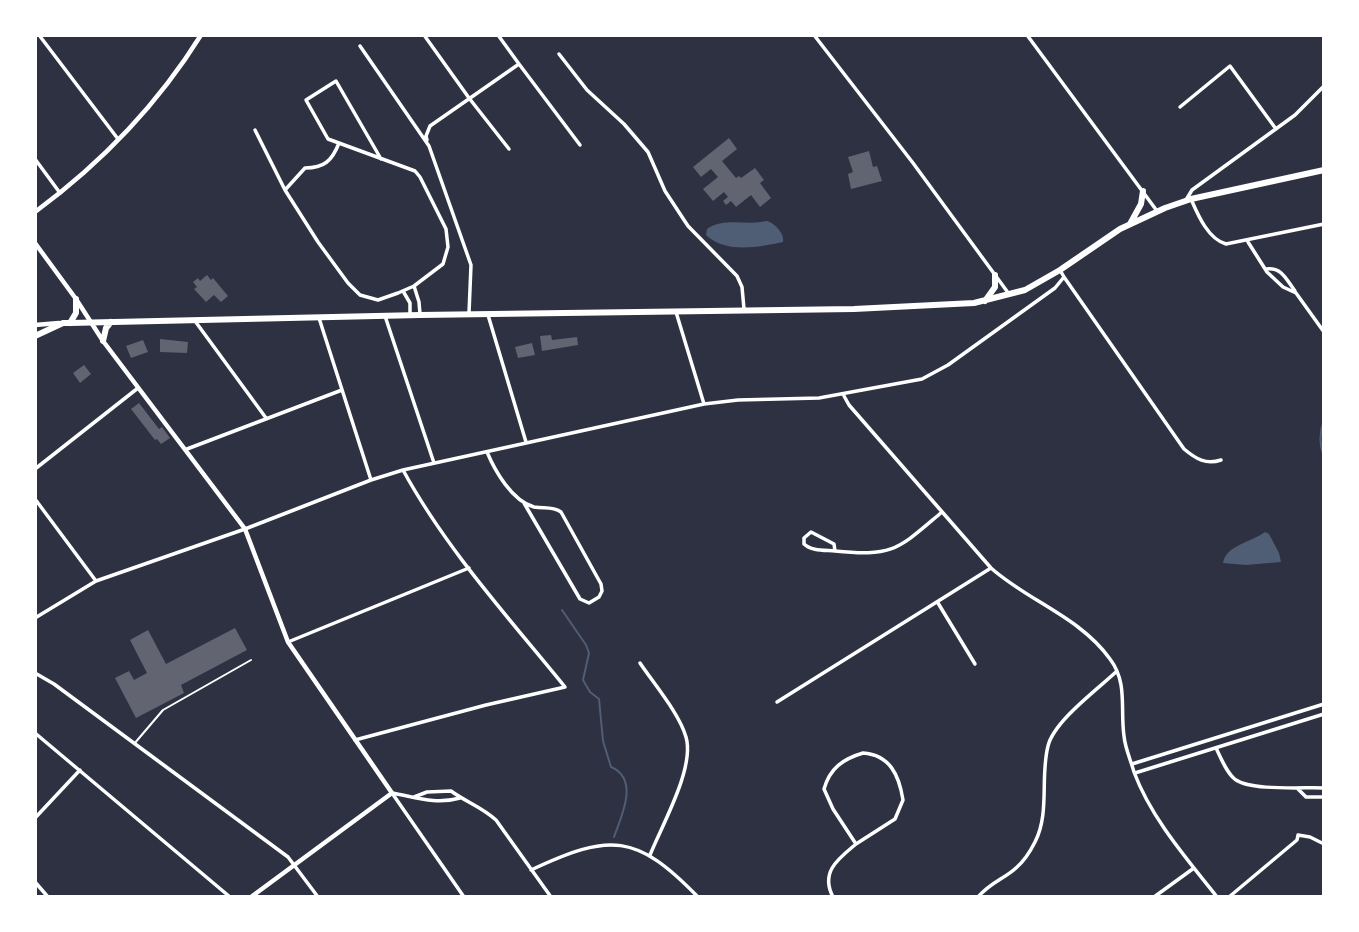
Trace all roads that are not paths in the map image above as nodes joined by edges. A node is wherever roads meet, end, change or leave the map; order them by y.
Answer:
1 (39, 35) edge
2 (201, 35) edge
3 (424, 35) edge
4 (498, 35) edge
5 (814, 35) edge
6 (1027, 35) edge
7 (360, 46) dead end
8 (559, 54) dead end
9 (519, 64) junction
10 (1324, 86) edge
11 (469, 98) junction
12 (1180, 107) dead end
13 (1276, 129) junction
14 (255, 130) dead end
15 (119, 141) junction
16 (339, 143) junction
17 (580, 145) dead end
18 (429, 146) junction
19 (509, 149) dead end
20 (35, 159) edge
21 (381, 159) junction
22 (1324, 170) edge
23 (285, 190) junction
24 (1143, 191) junction
25 (60, 194) junction
26 (1188, 200) junction
27 (1157, 211) junction
28 (35, 212) edge
29 (1130, 224) junction
30 (1324, 224) edge
31 (1247, 241) junction
32 (35, 243) edge
33 (1266, 268) junction
34 (1060, 270) junction
35 (995, 275) junction
36 (1064, 277) junction
37 (414, 286) junction
38 (403, 291) junction
39 (1296, 293) junction
40 (1011, 295) junction
41 (76, 299) junction
42 (985, 301) junction
43 (744, 311) junction
44 (676, 312) junction
45 (410, 315) junction
46 (420, 315) junction
47 (469, 315) junction
48 (488, 315) junction
49 (385, 316) junction
50 (319, 318) junction
51 (194, 321) junction
52 (111, 322) junction
53 (67, 323) junction
54 (91, 323) junction
55 (35, 325) edge
56 (1324, 332) edge
57 (35, 336) edge
58 (103, 341) junction
59 (138, 388) junction
60 (342, 390) junction
61 (844, 395) junction
62 (704, 404) junction
63 (266, 418) junction
64 (526, 442) junction
65 (187, 449) junction
66 (487, 452) junction
67 (1221, 460) dead end
68 (434, 463) junction
69 (35, 468) edge
70 (403, 470) junction
71 (371, 480) junction
72 (35, 499) edge
73 (524, 503) junction
74 (942, 512) junction
75 (245, 528) junction
76 (835, 551) junction
77 (470, 568) junction
78 (991, 568) junction
79 (96, 581) junction
80 (937, 602) junction
81 (35, 618) edge
82 (288, 642) junction
83 (251, 660) dead end
84 (640, 663) dead end
85 (975, 664) dead end
86 (1117, 671) junction
87 (35, 673) edge
88 (777, 702) dead end
89 (1324, 704) edge
90 (1324, 714) edge
91 (35, 733) edge
92 (355, 740) junction
93 (134, 744) junction
94 (1216, 748) junction
95 (1132, 764) junction
96 (80, 770) junction
97 (1135, 773) junction
98 (1324, 788) edge
99 (1298, 789) junction
100 (391, 793) junction
101 (414, 797) junction
102 (1324, 797) edge
103 (460, 798) junction
104 (35, 818) edge
105 (856, 844) junction
106 (1324, 844) edge
107 (650, 855) junction
108 (295, 866) junction
109 (1194, 868) junction
110 (531, 870) junction
111 (35, 882) edge
112 (48, 897) edge
113 (230, 897) edge
114 (251, 897) edge
115 (318, 897) edge
116 (464, 897) edge
117 (551, 897) edge
118 (698, 897) edge
119 (833, 897) edge
120 (978, 897) edge
121 (1154, 897) edge
122 (1217, 897) edge
123 (1229, 897) edge

1 - 15 street
2 - 15 street
3 - 11 street
4 - 9 street
5 - 35 street
6 - 24 street
7 - 18 street
8 - 43 street
9 - 11 street
9 - 17 street
10 - 13 street
11 - 18 street
11 - 19 street
12 - 13 street
13 - 26 street
14 - 23 street
15 - 25 street
16 - 21 street
16 - 21 street
16 - 23 street
18 - 47 street
20 - 25 street
21 - 37 street
22 - 26 main road
23 - 38 street
24 - 27 street
24 - 29 main road
25 - 28 street
26 - 27 main road
26 - 31 street
27 - 29 main road
29 - 34 main road
30 - 31 street
31 - 33 street
32 - 41 street
33 - 39 street
33 - 39 street
34 - 36 street
34 - 40 main road
35 - 40 street
35 - 42 main road
36 - 61 street
36 - 67 street
37 - 38 street
37 - 46 street
38 - 45 street
39 - 56 street
40 - 42 main road
41 - 53 main road
41 - 54 street
42 - 43 main road
43 - 44 main road
44 - 48 main road
44 - 62 street
45 - 46 main road
45 - 49 main road
46 - 47 main road
47 - 48 main road
48 - 64 street
49 - 50 main road
49 - 68 street
50 - 51 main road
50 - 60 street
51 - 52 main road
51 - 63 street
52 - 54 main road
52 - 58 main road
53 - 54 main road
53 - 55 street
53 - 57 main road
54 - 58 street
58 - 59 street
59 - 65 street
59 - 69 street
60 - 63 street
60 - 71 street
61 - 62 street
61 - 74 street
62 - 64 street
63 - 65 street
64 - 66 street
65 - 75 street
66 - 68 street
66 - 73 street
68 - 70 street
70 - 71 street
70 - 77 street
71 - 75 street
72 - 79 street
73 - 73 street
74 - 76 street
74 - 78 street
75 - 79 street
75 - 82 street
76 - 76 street
77 - 82 street
77 - 92 street
78 - 80 street
78 - 86 street
79 - 81 street
80 - 85 street
80 - 88 street
82 - 92 street
83 - 93 lane
84 - 107 street
86 - 95 street
86 - 120 street
87 - 93 street
89 - 95 street
90 - 94 street
91 - 96 street
92 - 100 street
93 - 108 street
94 - 97 street
94 - 99 street
95 - 97 street
96 - 104 street
96 - 113 street
97 - 109 street
98 - 99 street
99 - 102 street
100 - 101 street
100 - 108 street
100 - 116 street
101 - 103 street
101 - 103 street
103 - 110 street
105 - 105 street
105 - 119 street
106 - 123 street
107 - 110 street
107 - 118 street
108 - 114 street
108 - 115 street
109 - 121 street
109 - 122 street
110 - 117 street
111 - 112 street

